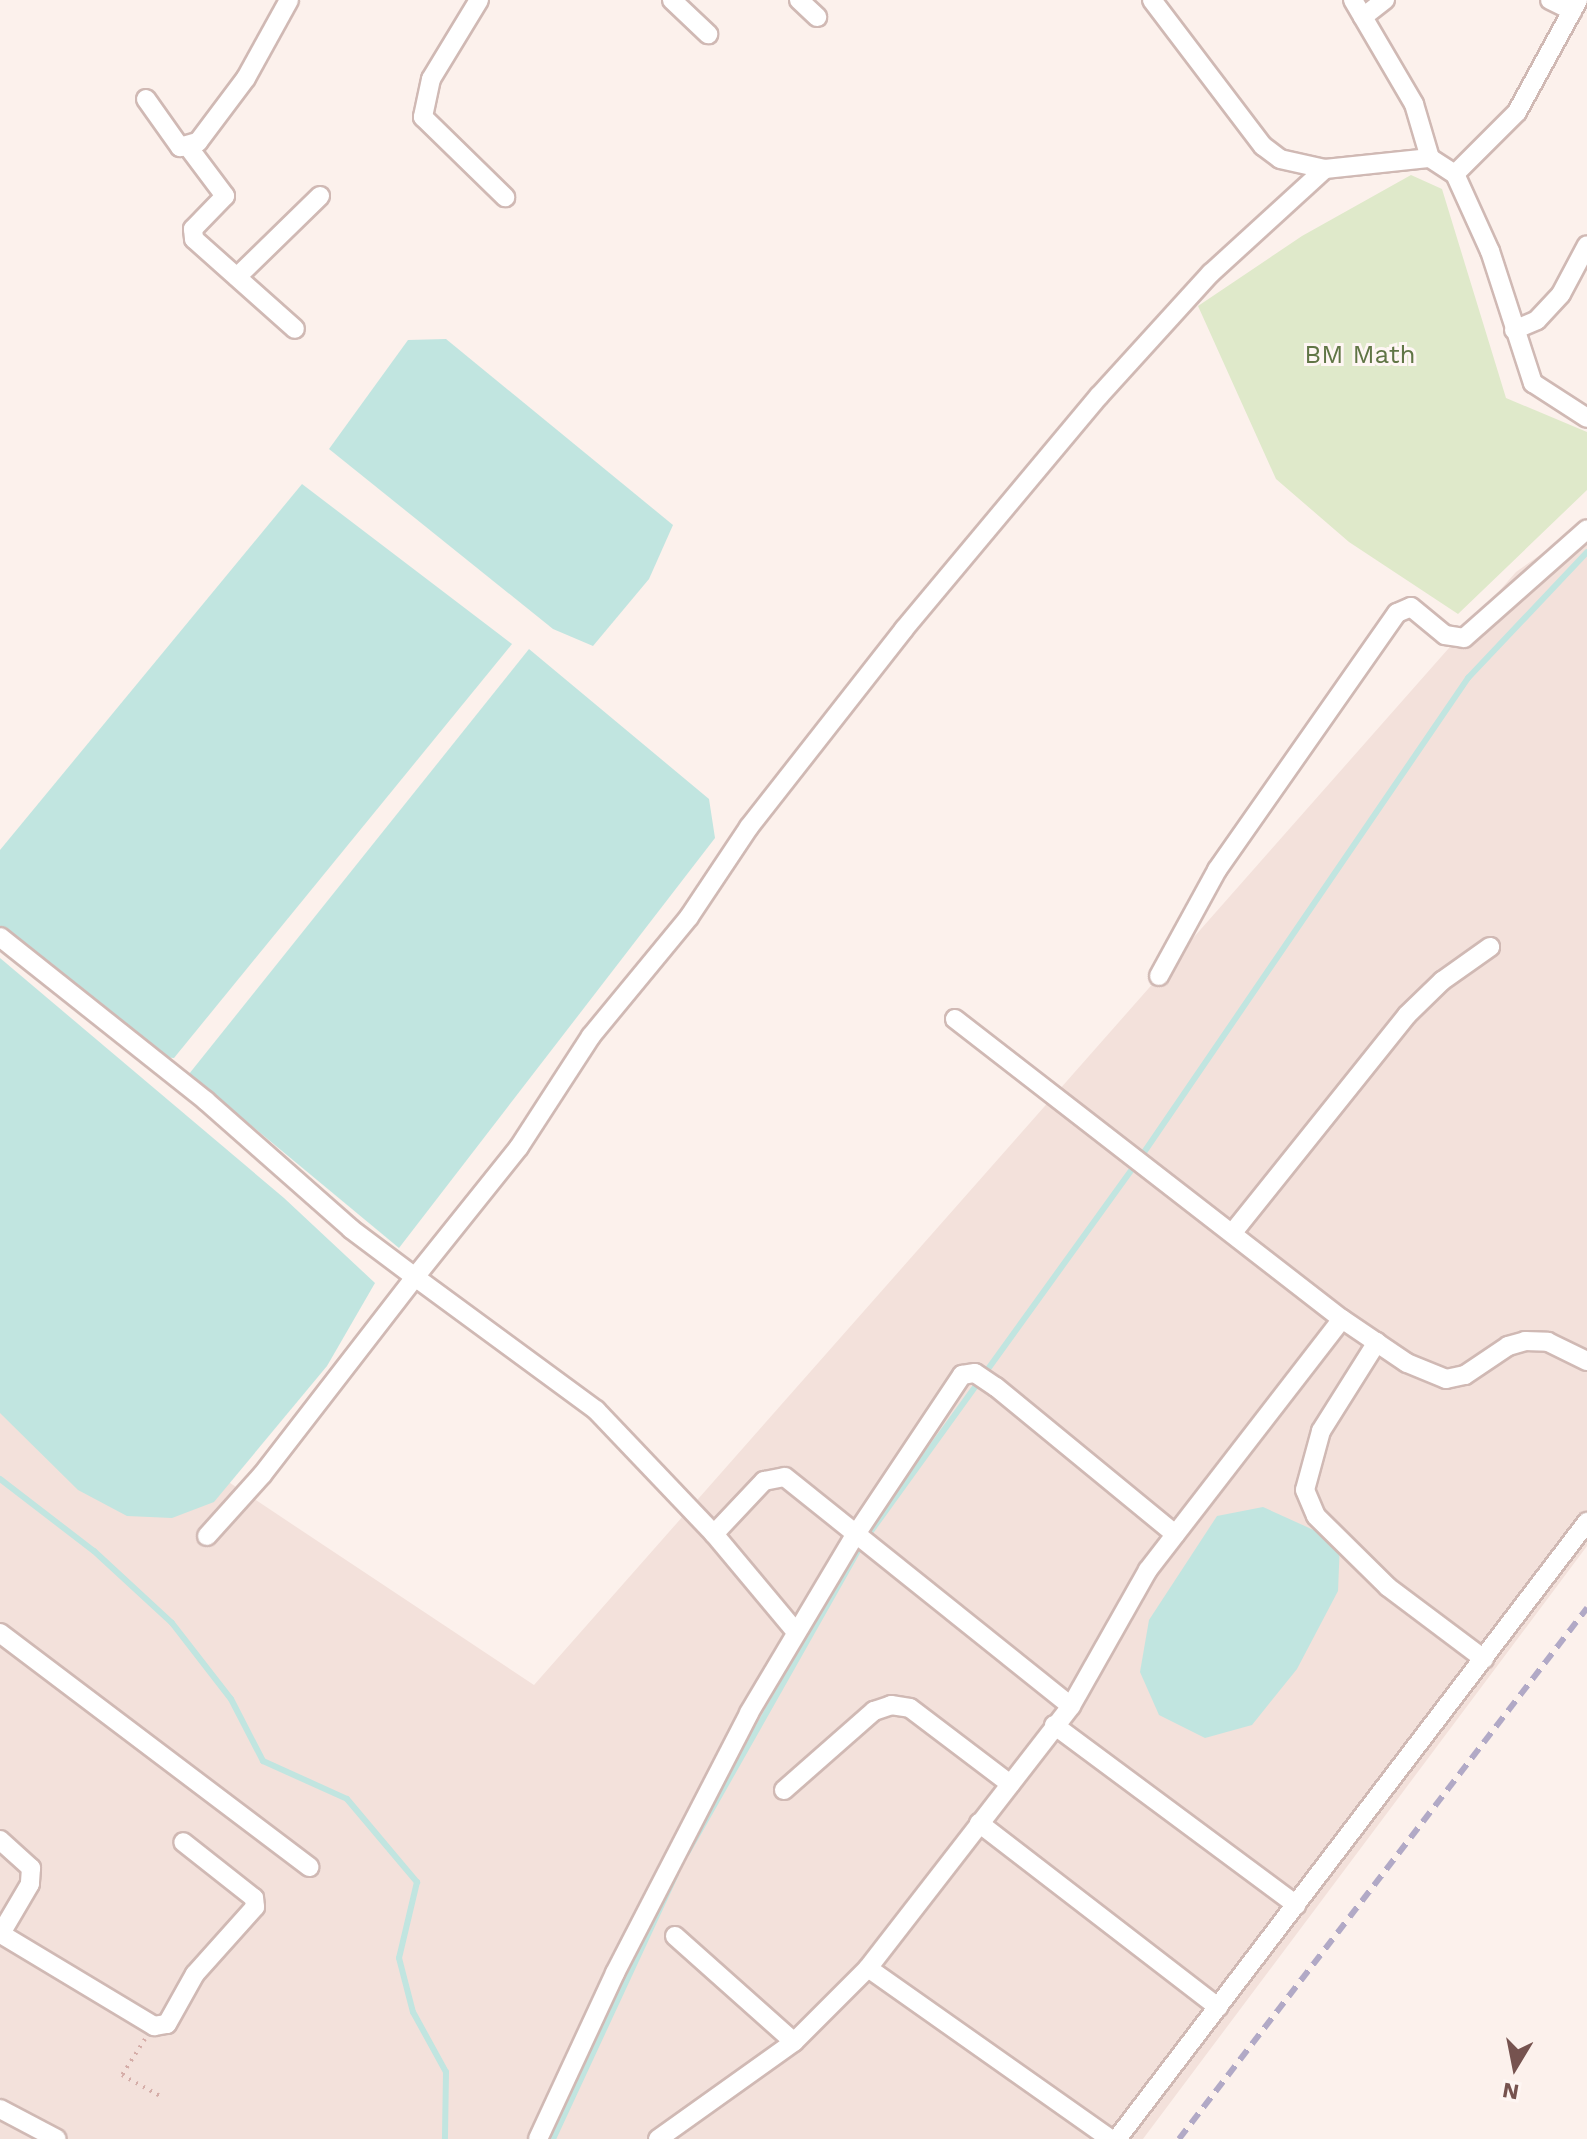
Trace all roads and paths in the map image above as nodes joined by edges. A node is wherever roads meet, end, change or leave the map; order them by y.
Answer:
1 (289, 0) edge
2 (479, 0) edge
3 (672, 0) edge
4 (799, 0) edge
5 (1152, 0) edge
6 (1353, 0) edge
7 (1385, 0) edge
8 (1550, 0) edge
9 (1579, 6) edge
10 (817, 17) dead end
11 (1363, 17) junction
12 (708, 34) dead end
13 (146, 99) dead end
14 (189, 148) junction
15 (1430, 158) junction
16 (1325, 169) junction
17 (1455, 174) junction
18 (320, 196) dead end
19 (505, 197) dead end
20 (1587, 245) edge
21 (237, 277) junction
22 (295, 329) dead end
23 (1514, 330) junction
24 (1586, 415) edge
25 (1587, 529) edge
26 (0, 937) edge
27 (1490, 947) dead end
28 (1159, 976) dead end
29 (955, 1019) dead end
30 (1234, 1231) junction
31 (415, 1277) junction
32 (1342, 1319) junction
33 (1377, 1342) junction
34 (1587, 1361) edge
35 (1587, 1522) edge
36 (714, 1534) junction
37 (1175, 1534) junction
38 (207, 1536) dead end
39 (861, 1542) junction
40 (795, 1631) junction
41 (0, 1633) edge
42 (1484, 1659) junction
43 (1071, 1706) junction
44 (1054, 1725) junction
45 (1010, 1784) junction
46 (784, 1790) dead end
47 (979, 1823) junction
48 (0, 1840) edge
49 (183, 1842) dead end
50 (309, 1867) dead end
51 (1296, 1905) junction
52 (0, 1934) edge
53 (675, 1936) dead end
54 (868, 1968) junction
55 (1218, 2007) junction
56 (154, 2026) junction
57 (794, 2042) junction
58 (160, 2096) dead end
59 (0, 2109) edge
60 (57, 2139) edge
61 (538, 2139) edge
62 (658, 2139) edge
63 (1110, 2139) edge
64 (1117, 2139) edge

1 - 14 street
2 - 19 street
3 - 12 street
4 - 10 street
5 - 16 street
6 - 11 street
7 - 11 street
8 - 9 street
9 - 17 street
11 - 15 street
13 - 14 street
14 - 21 street
15 - 16 street
15 - 17 street
16 - 31 street
17 - 23 street
18 - 21 street
20 - 23 street
21 - 22 street
23 - 24 street
25 - 28 street
26 - 31 street
27 - 30 street
29 - 30 street
30 - 32 street
31 - 36 street
31 - 38 street
32 - 33 street
32 - 37 street
33 - 34 street
33 - 42 street
35 - 42 street
36 - 39 street
36 - 40 street
37 - 39 street
37 - 43 street
39 - 40 street
39 - 43 street
40 - 61 street
41 - 50 street
42 - 51 street
43 - 44 street
44 - 45 street
44 - 51 street
45 - 46 street
45 - 47 street
47 - 54 street
47 - 55 street
48 - 52 street
49 - 56 street
51 - 55 street
52 - 56 street
53 - 57 street
54 - 57 street
54 - 63 street
55 - 64 street
56 - 58 path
57 - 62 street
59 - 60 street

